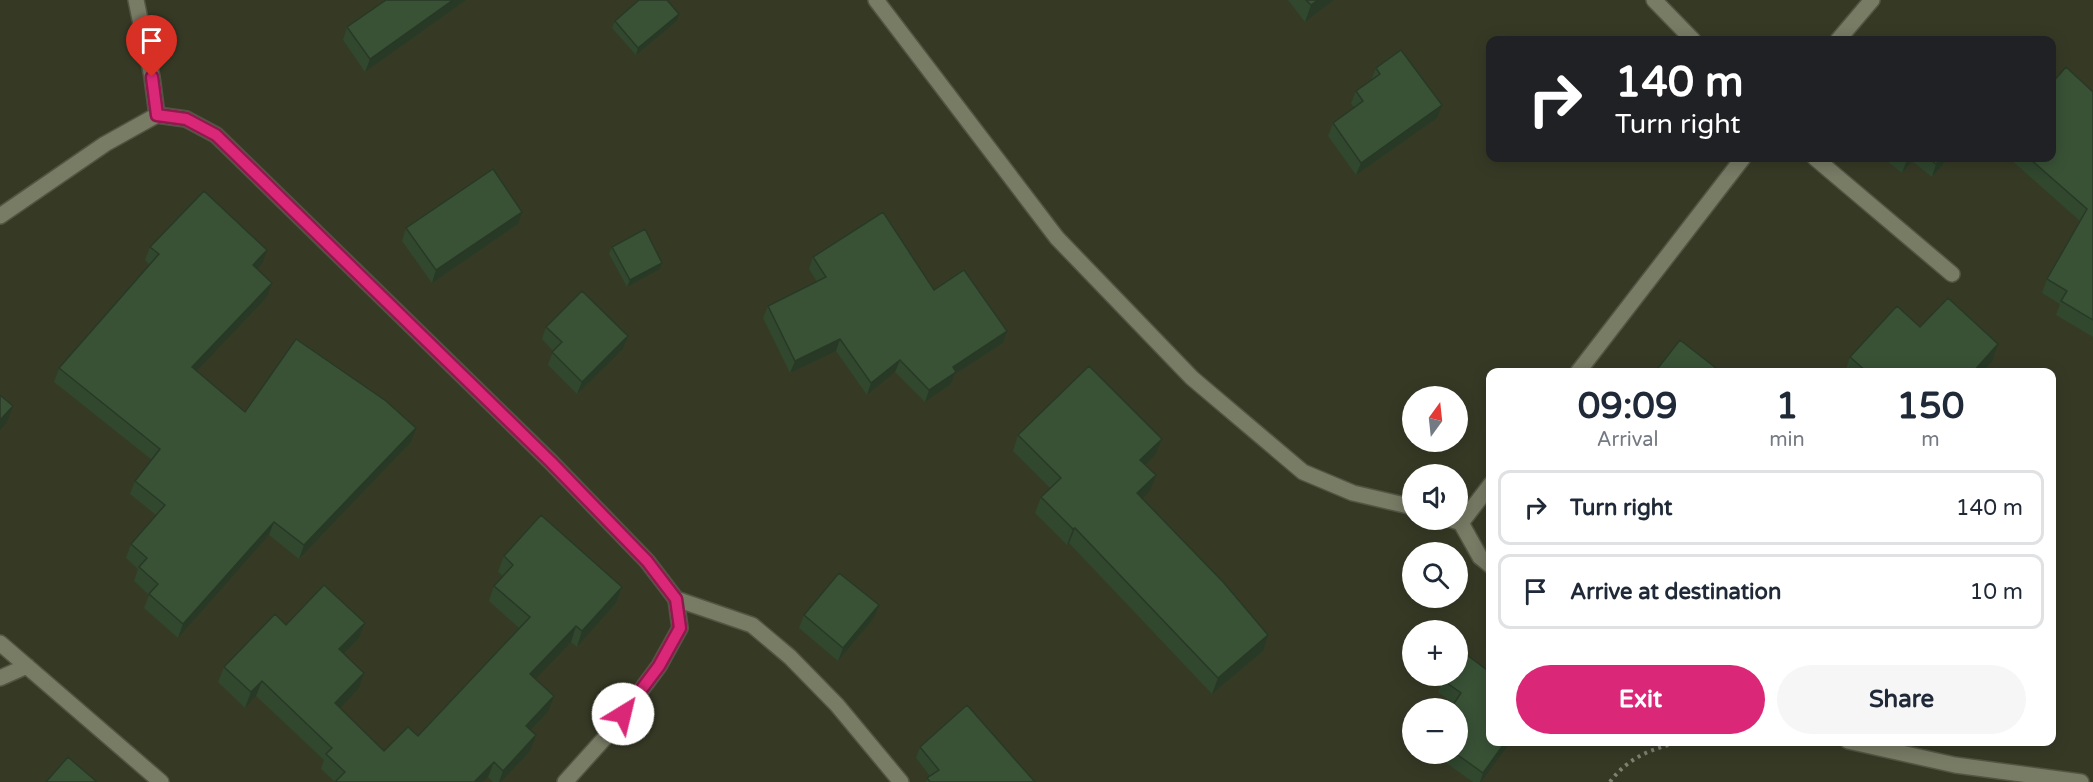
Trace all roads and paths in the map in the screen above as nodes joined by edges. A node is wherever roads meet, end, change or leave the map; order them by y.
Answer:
1 (136, 0) edge
2 (876, 0) edge
3 (1654, 0) edge
4 (1872, 0) edge
5 (1689, 36) edge
6 (1841, 36) edge
7 (157, 115) junction
8 (1740, 162) edge
9 (1820, 162) edge
10 (0, 216) edge
11 (1952, 274) dead end
12 (1581, 368) edge
13 (1486, 489) edge
14 (1402, 504) edge
15 (1468, 508) edge
16 (1461, 530) edge
17 (1486, 562) edge
18 (676, 599) junction
19 (0, 643) edge
20 (27, 666) junction
21 (0, 678) edge
22 (1662, 746) edge
23 (1870, 746) edge
24 (161, 782) edge
25 (566, 782) edge
26 (901, 782) edge
27 (1610, 782) edge
28 (2081, 782) edge

1 - 7 street
2 - 14 street
3 - 5 street
4 - 6 street
7 - 10 street
7 - 18 street
8 - 12 street
9 - 11 street
13 - 15 street
16 - 17 street
18 - 25 street
18 - 26 street
19 - 20 street
20 - 21 street
20 - 24 street
22 - 27 path
23 - 28 street

